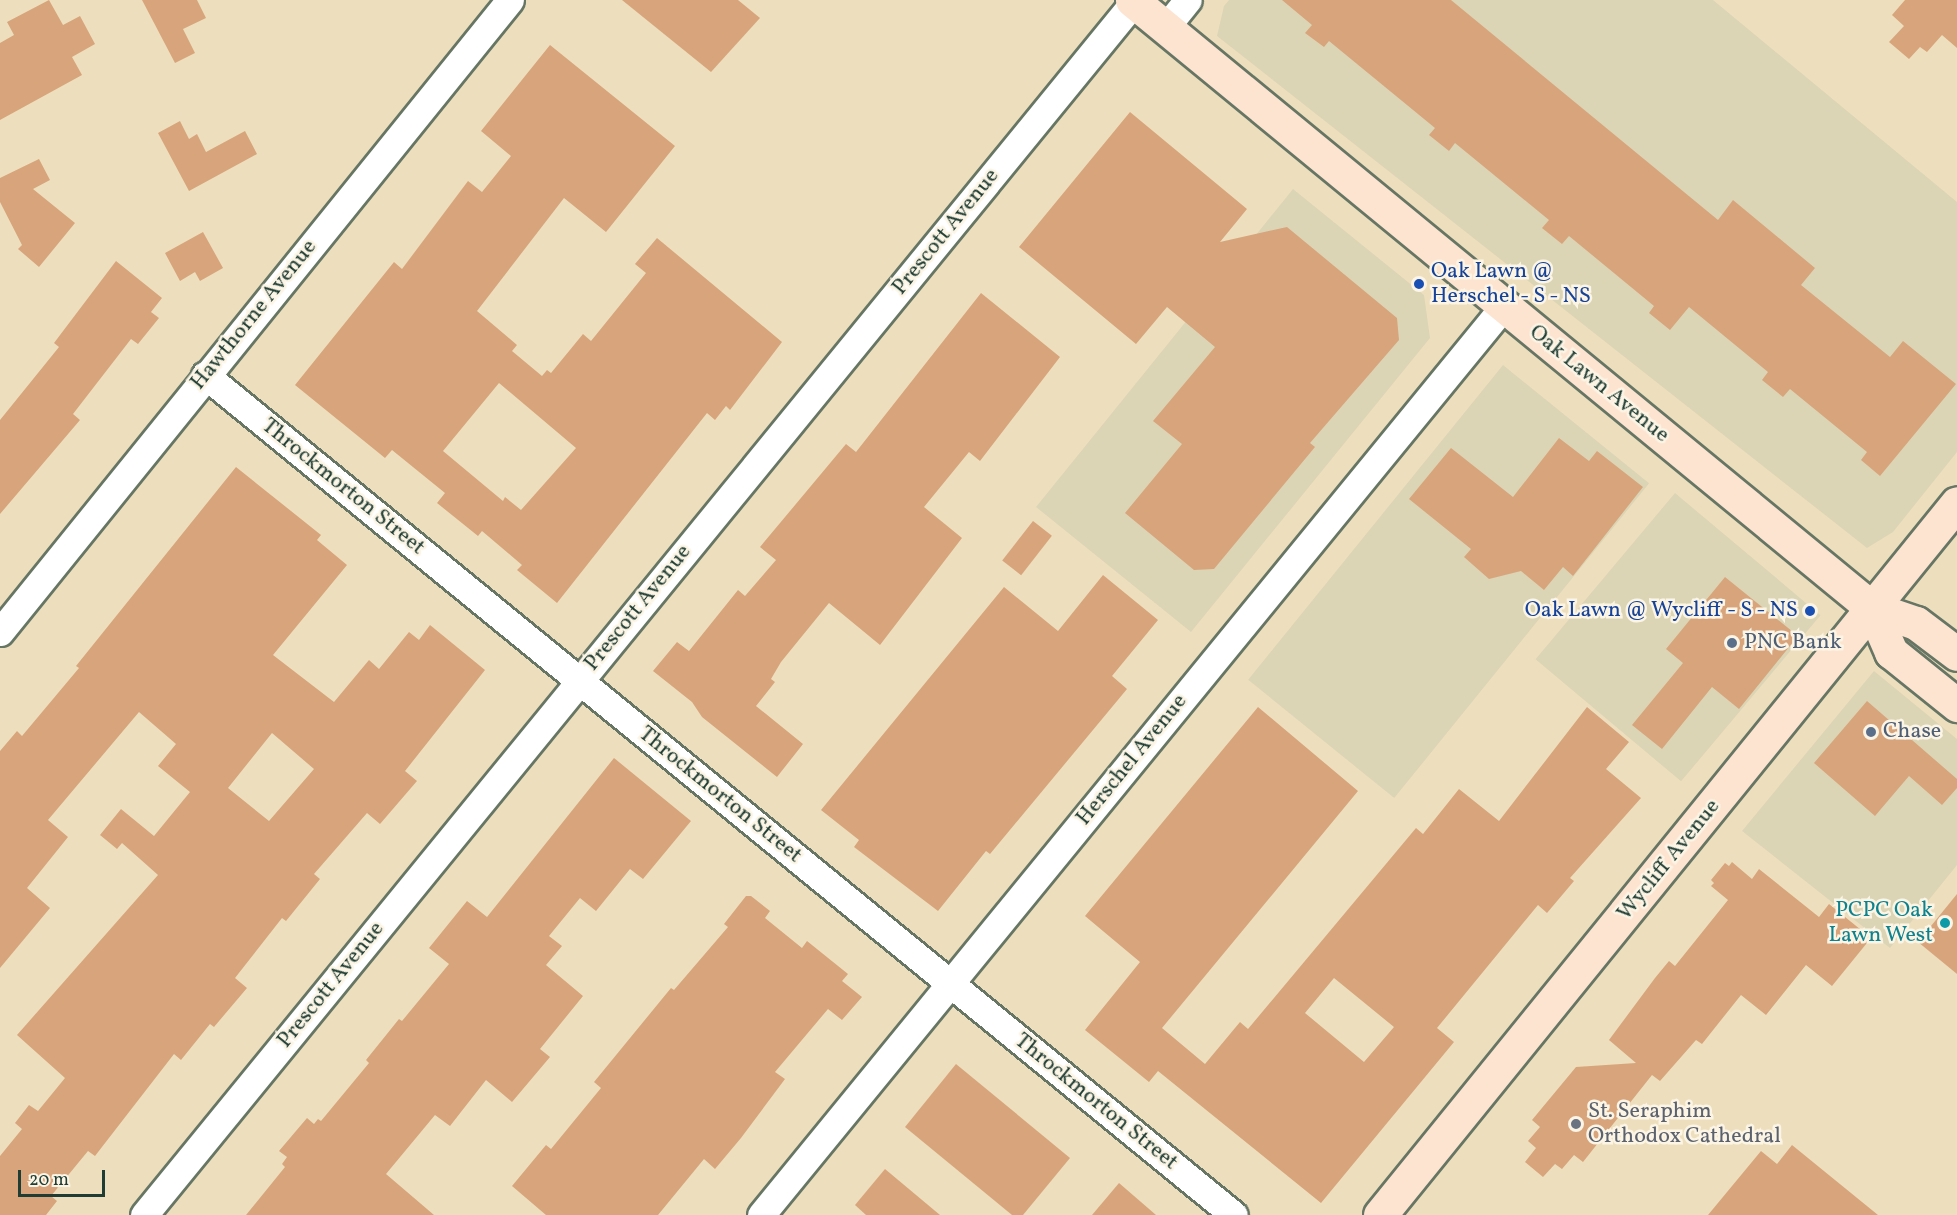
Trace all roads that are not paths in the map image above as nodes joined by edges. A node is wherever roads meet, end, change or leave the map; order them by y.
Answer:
1 (510, 0) edge
2 (1188, 0) edge
3 (1133, 1) edge
4 (1165, 28) junction
5 (1504, 306) junction
6 (205, 375) junction
7 (1957, 503) edge
8 (1872, 608) junction
9 (0, 632) edge
10 (1957, 654) edge
11 (579, 680) junction
12 (1957, 705) edge
13 (949, 983) junction
14 (144, 1215) edge
15 (761, 1215) edge
16 (1234, 1215) edge
17 (1380, 1215) edge

1 - 6 street, Hawthorne Avenue
2 - 4 street
3 - 4 main road, Oak Lawn Avenue
3 - 11 street, Prescott Avenue
4 - 5 main road, Oak Lawn Avenue
5 - 8 main road, Oak Lawn Avenue
5 - 13 street, Herschel Avenue
6 - 9 street, Hawthorne Avenue
6 - 11 street, Throckmorton Street
7 - 8 main road, Wycliff Avenue
8 - 10 main road, Oak Lawn Avenue
8 - 12 main road, Oak Lawn Avenue
8 - 17 main road, Wycliff Avenue
11 - 13 street, Throckmorton Street
11 - 14 street, Prescott Avenue
13 - 15 street, Herschel Avenue
13 - 16 street, Throckmorton Street

